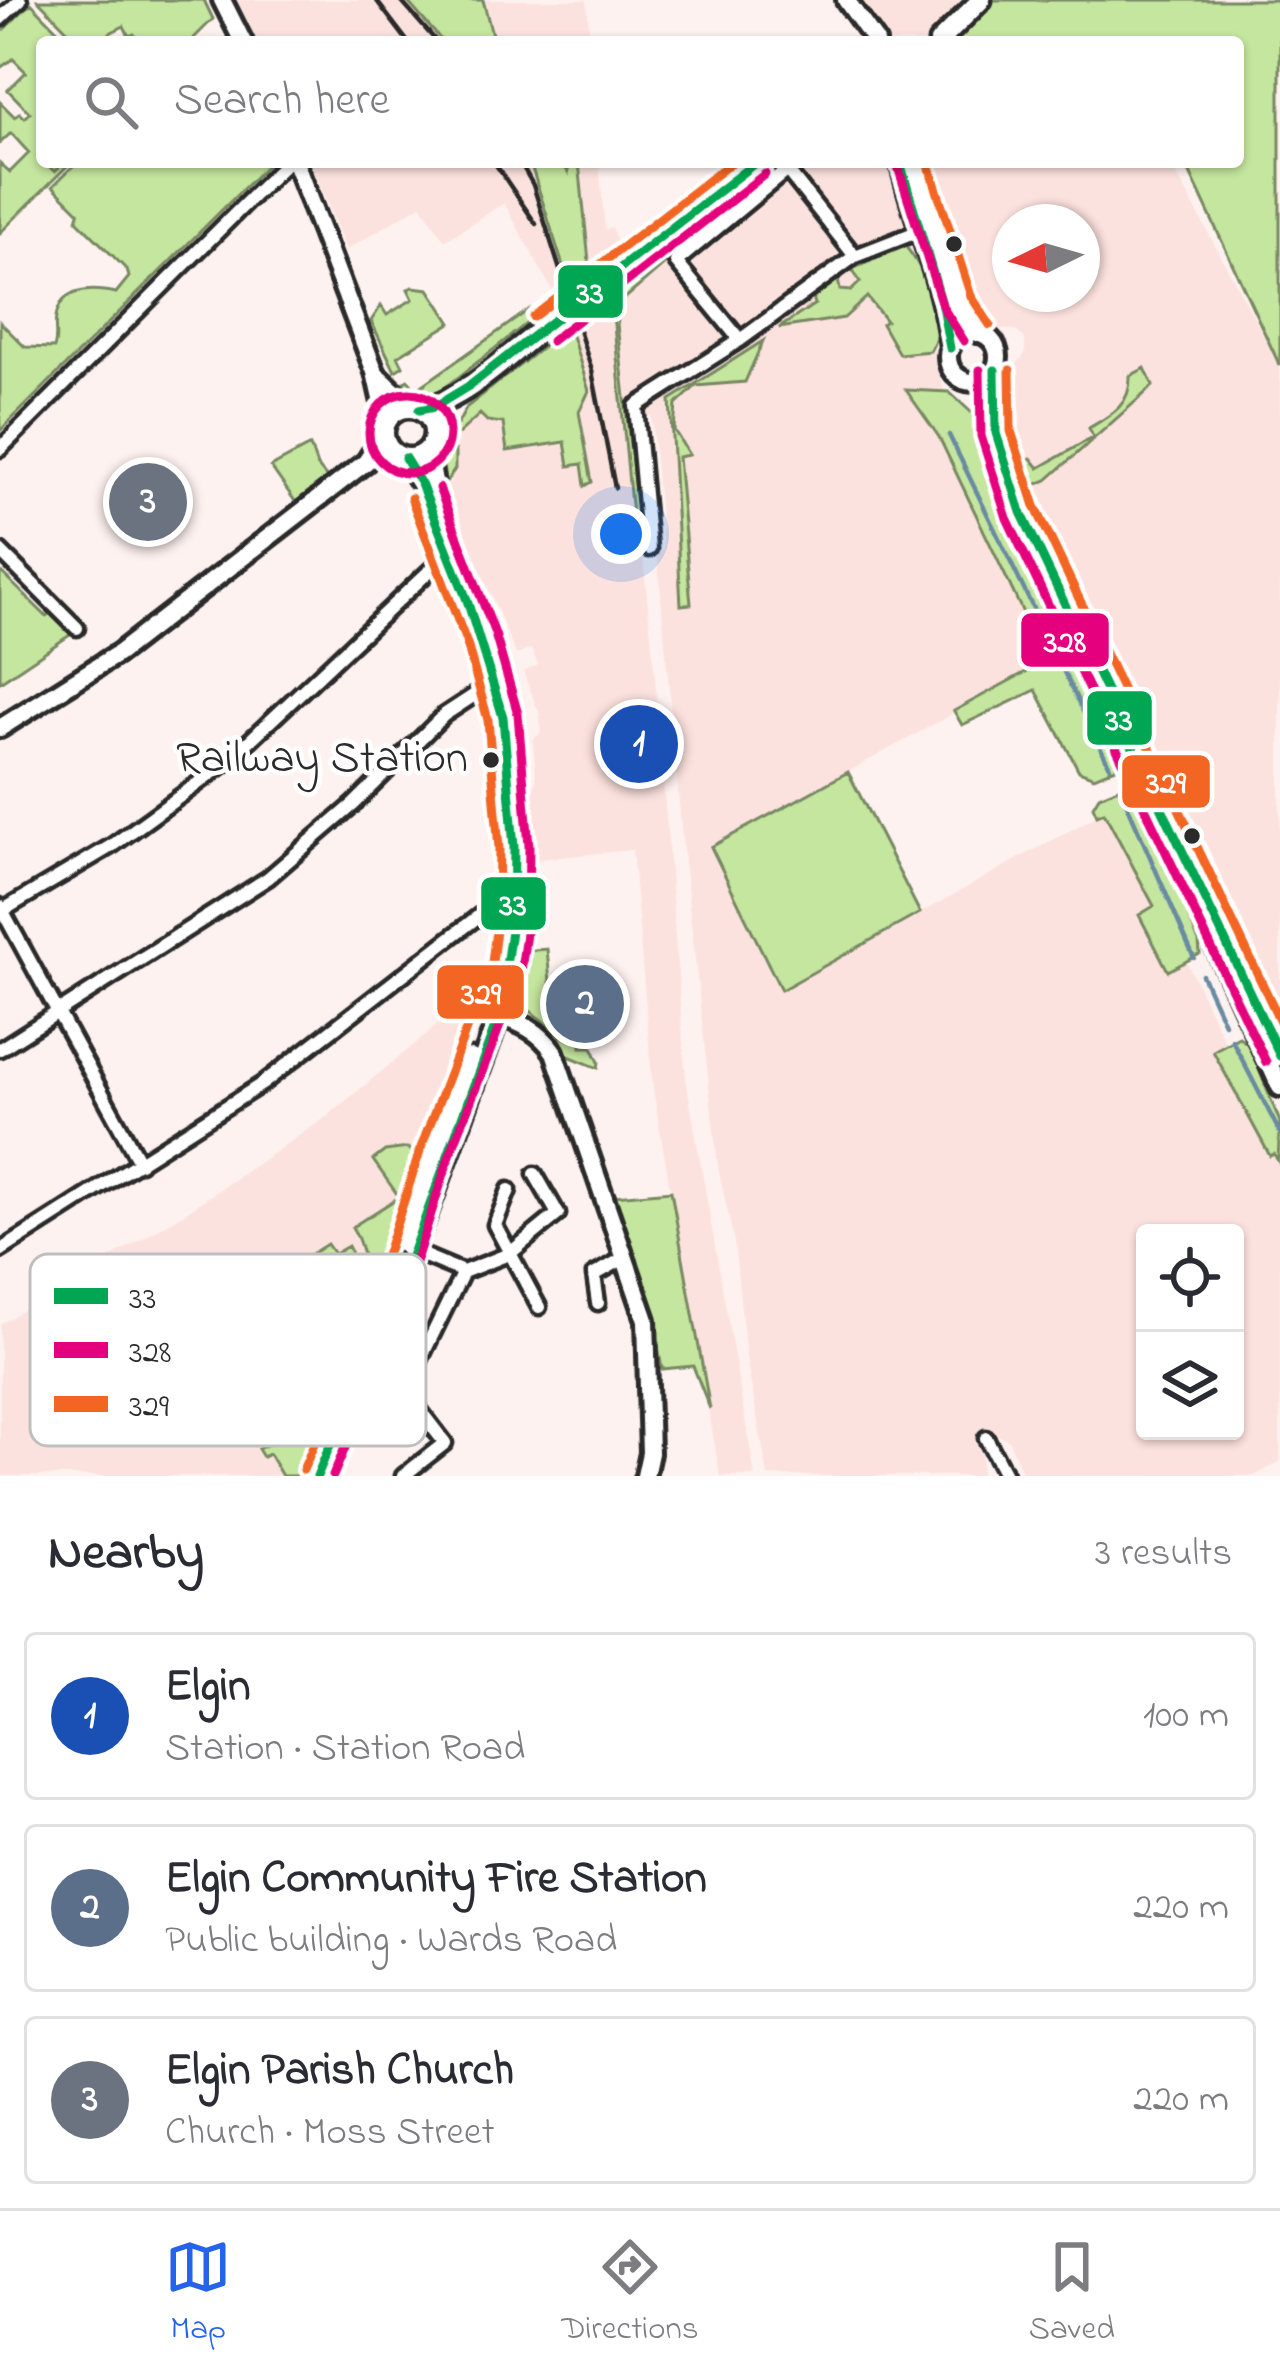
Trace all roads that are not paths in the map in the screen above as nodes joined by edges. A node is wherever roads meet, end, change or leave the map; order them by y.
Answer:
1 (20, 0) edge
2 (222, 0) edge
3 (845, 0) edge
4 (981, 0) edge
5 (0, 20) edge
6 (240, 36) edge
7 (852, 36) edge
8 (872, 36) edge
9 (946, 36) edge
10 (285, 168) edge
11 (293, 168) edge
12 (748, 168) edge
13 (902, 168) edge
14 (913, 168) edge
15 (926, 228) junction
16 (855, 256) junction
17 (977, 333) junction
18 (740, 340) junction
19 (950, 348) junction
20 (995, 370) junction
21 (376, 373) junction
22 (969, 382) junction
23 (472, 384) junction
24 (416, 409) junction
25 (385, 429) junction
26 (996, 433) junction
27 (431, 443) junction
28 (0, 449) edge
29 (401, 457) junction
30 (366, 462) junction
31 (649, 549) dead end
32 (0, 550) edge
33 (453, 552) junction
34 (77, 628) dead end
35 (501, 686) junction
36 (0, 728) edge
37 (1151, 788) junction
38 (1, 909) edge
39 (513, 909) junction
40 (58, 1012) junction
41 (495, 1014) junction
42 (0, 1049) edge
43 (1280, 1056) edge
44 (1280, 1087) edge
45 (140, 1163) junction
46 (535, 1174) dead end
47 (509, 1190) dead end
48 (408, 1249) junction
49 (0, 1251) edge
50 (406, 1254) edge
51 (420, 1254) edge
52 (509, 1254) junction
53 (426, 1257) edge
54 (626, 1257) junction
55 (463, 1272) junction
56 (598, 1303) dead end
57 (538, 1307) dead end
58 (426, 1347) edge
59 (426, 1419) edge
60 (986, 1438) dead end
61 (330, 1446) edge
62 (317, 1476) edge
63 (404, 1476) edge
64 (645, 1476) edge
65 (1006, 1476) edge

1 - 5 street
2 - 6 street
3 - 7 street
3 - 8 street
4 - 9 main road
10 - 28 street
11 - 21 street
12 - 23 main road, bridge
13 - 15 street
14 - 15 street
15 - 16 street
15 - 17 street
15 - 19 street
16 - 18 street
16 - 18 street
17 - 19 street
17 - 20 street
18 - 31 street
19 - 22 street
20 - 22 street
20 - 26 street
21 - 24 street
21 - 25 street
22 - 26 street
23 - 24 main road
23 - 27 main road
24 - 25 main road
24 - 27 main road
25 - 29 main road
25 - 30 street
26 - 37 street
27 - 29 main road
27 - 33 main road
29 - 30 street
29 - 33 main road
30 - 36 street
32 - 34 street
33 - 35 main road
33 - 38 street
35 - 39 main road
35 - 40 street
37 - 43 street
37 - 44 street
38 - 40 street
39 - 41 main road
39 - 45 street
40 - 42 street
40 - 45 street
41 - 48 main road
41 - 54 street
45 - 49 street
46 - 52 street
47 - 52 street
48 - 50 main road
48 - 51 street
52 - 55 street
52 - 57 street
53 - 55 street
54 - 56 street
54 - 64 street
55 - 58 street
59 - 63 street
60 - 65 street
61 - 62 main road

